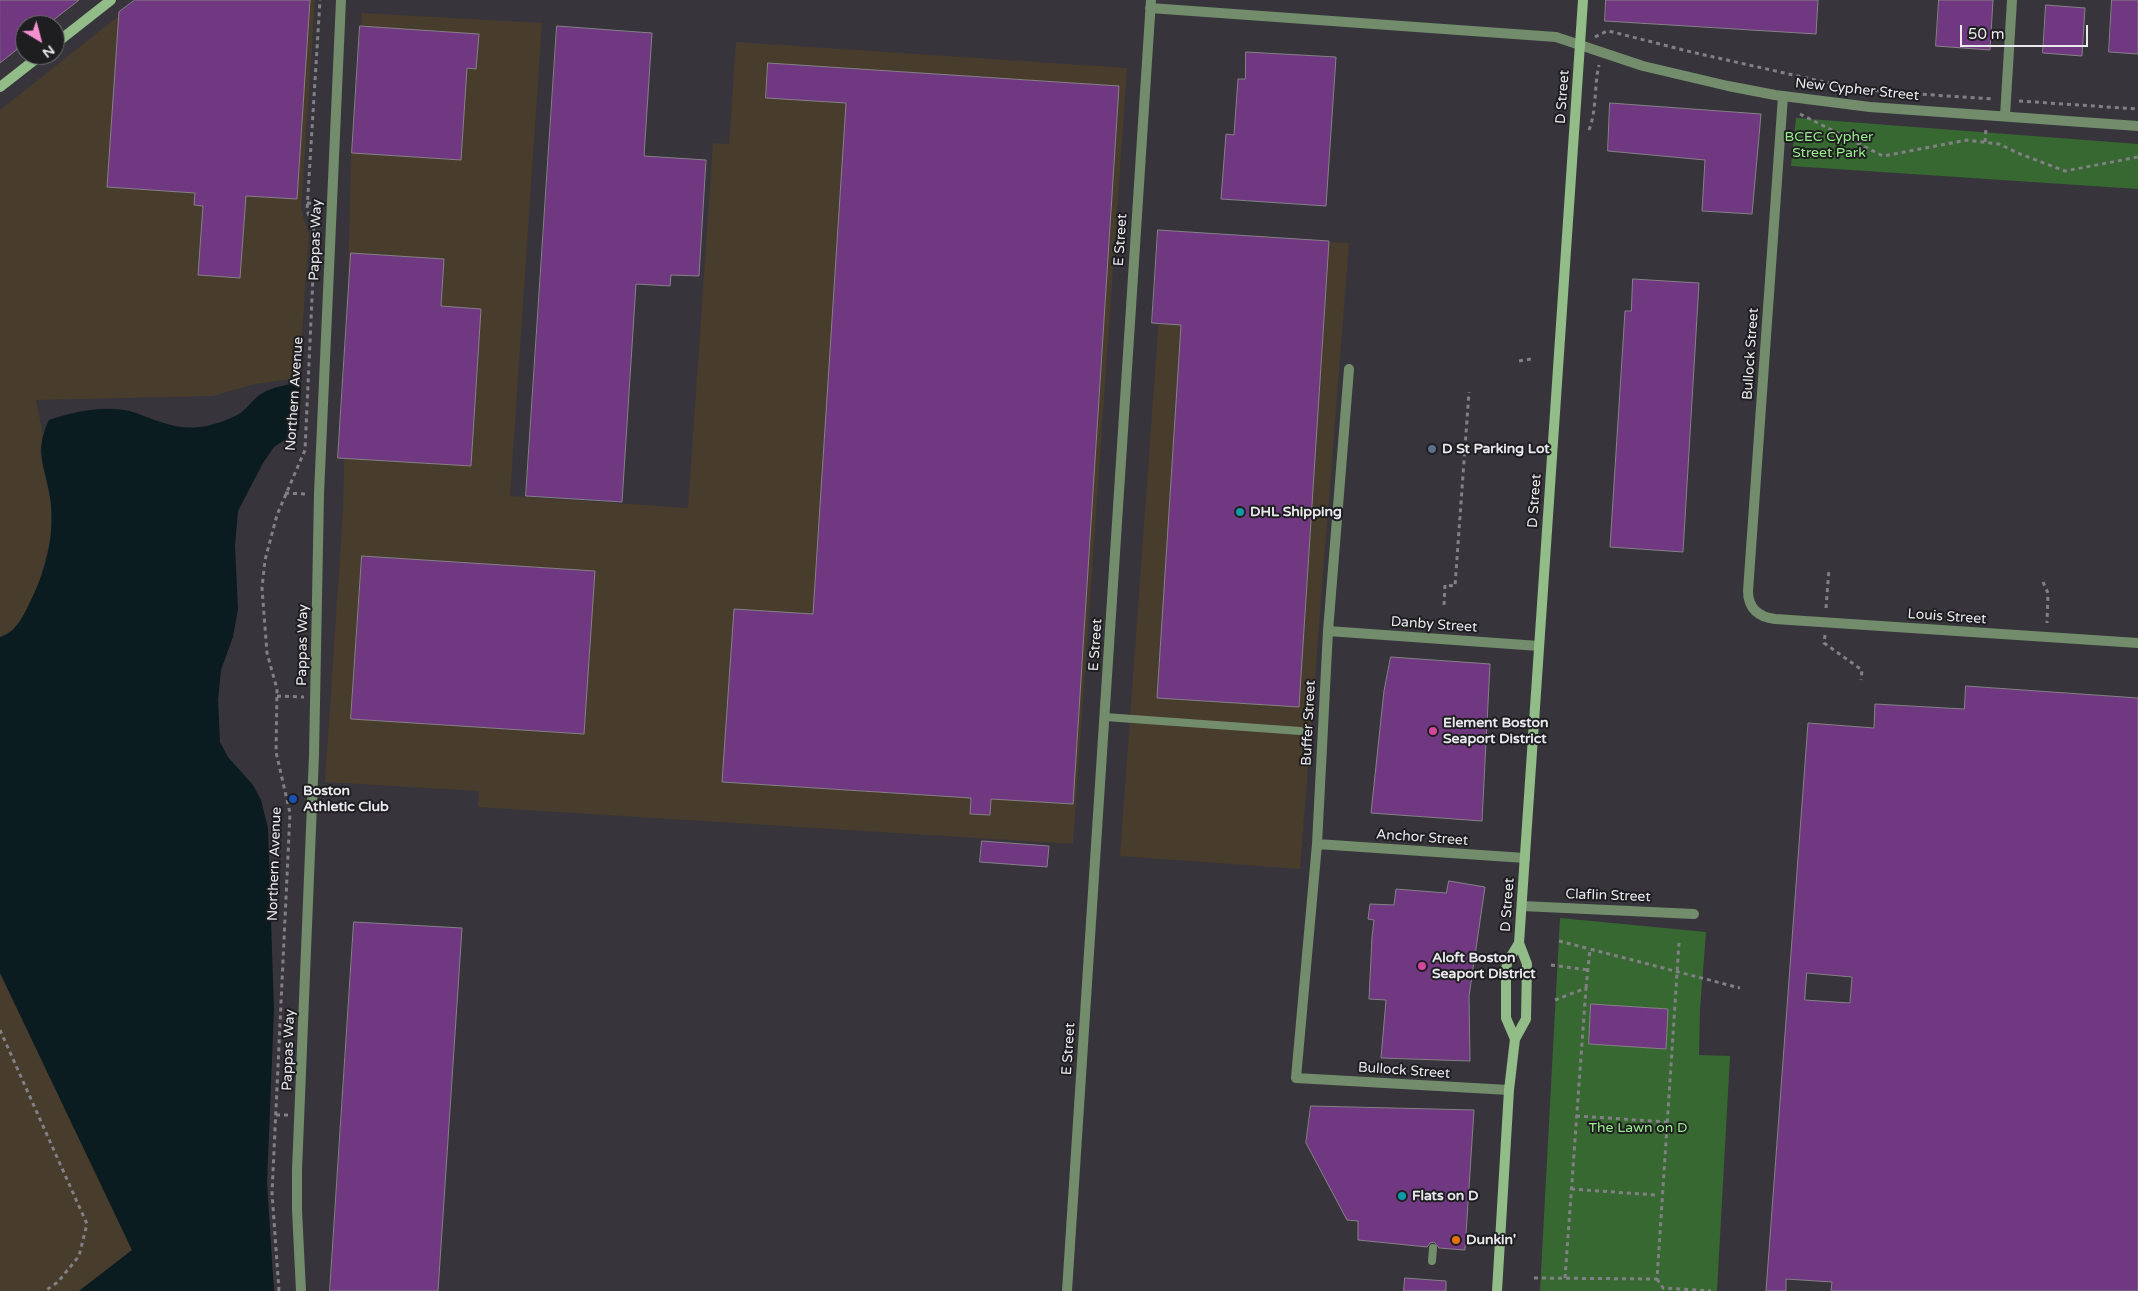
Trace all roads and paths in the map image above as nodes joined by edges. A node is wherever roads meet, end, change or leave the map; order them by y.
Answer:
1 (111, 0) edge
2 (320, 0) edge
3 (341, 0) edge
4 (1583, 0) edge
5 (2012, 0) edge
6 (1150, 4) edge
7 (65, 36) edge
8 (1580, 45) junction
9 (28, 65) edge
10 (0, 87) edge
11 (1783, 96) junction
12 (1992, 99) dead end
13 (2019, 101) dead end
14 (2138, 109) edge
15 (1800, 114) dead end
16 (2005, 116) junction
17 (2138, 126) edge
18 (1986, 128) dead end
19 (1985, 142) junction
20 (2138, 157) edge
21 (1531, 359) dead end
22 (1519, 360) dead end
23 (1349, 369) dead end
24 (1469, 392) dead end
25 (285, 493) junction
26 (319, 494) junction
27 (1829, 569) dead end
28 (2043, 582) dead end
29 (1444, 605) dead end
30 (1826, 608) dead end
31 (1756, 612) joint
32 (2046, 623) dead end
33 (1328, 631) junction
34 (1824, 635) dead end
35 (2138, 643) edge
36 (1539, 646) junction
37 (1862, 680) dead end
38 (277, 696) junction
39 (315, 697) junction
40 (1105, 717) junction
41 (1300, 731) dead end
42 (1316, 844) junction
43 (1525, 858) junction
44 (1522, 906) junction
45 (1694, 914) dead end
46 (1559, 941) dead end
47 (1519, 943) junction
48 (1679, 943) dead end
49 (1590, 949) junction
50 (1550, 964) dead end
51 (1588, 970) junction
52 (1678, 972) junction
53 (1586, 988) junction
54 (1740, 988) dead end
55 (1555, 1000) dead end
56 (0, 1030) edge
57 (1515, 1039) junction
58 (1296, 1078) joint
59 (1509, 1090) junction
60 (276, 1114) junction
61 (288, 1115) dead end
62 (1576, 1116) junction
63 (1668, 1122) junction
64 (1571, 1190) junction
65 (1656, 1195) dead end
66 (1433, 1248) dead end
67 (1432, 1262) dead end
68 (1534, 1278) dead end
69 (1565, 1278) junction
70 (1657, 1279) junction
71 (45, 1291) edge
72 (279, 1291) edge
73 (301, 1291) edge
74 (1067, 1291) edge
75 (1497, 1291) edge
76 (1711, 1291) edge

1 - 7 main road
2 - 25 path, Northern Avenue
3 - 26 street, Pappas Way
4 - 8 main road, D Street
5 - 16 street
6 - 8 street, New Cypher Street
6 - 40 street, E Street
8 - 11 street, New Cypher Street
8 - 12 path, New Cypher Street
8 - 36 main road, D Street
9 - 10 main road
11 - 16 street, New Cypher Street
11 - 31 street, Bullock Street
13 - 14 path
15 - 19 path
16 - 17 street, New Cypher Street
18 - 19 path
19 - 20 path
21 - 22 path
23 - 33 street, Buffer Street
24 - 29 path
25 - 26 path
25 - 38 path, Northern Avenue
26 - 39 street, Pappas Way
27 - 30 path
28 - 32 path
31 - 35 street, Louis Street
33 - 36 street, Danby Street
33 - 42 street, Buffer Street
34 - 37 path
36 - 43 main road, D Street
38 - 39 path
38 - 60 path, Northern Avenue
39 - 73 street, Pappas Way
40 - 41 lane
40 - 74 street, E Street
42 - 43 street, Anchor Street
42 - 58 street, Buffer Street
43 - 44 main road, D Street
44 - 45 street, Claflin Street
44 - 47 main road, D Street
46 - 49 path
47 - 57 main road, D Street
47 - 57 main road, D Street
48 - 52 path
49 - 51 path
49 - 52 path
50 - 51 path
51 - 53 path
52 - 54 path
52 - 63 path
53 - 55 path
53 - 62 path
56 - 71 path
57 - 59 main road, D Street
58 - 59 street, Bullock Street
59 - 75 main road, D Street
60 - 61 path
60 - 72 path, Northern Avenue
62 - 63 path
62 - 64 path
63 - 70 path
64 - 65 path
64 - 69 path
66 - 67 lane
68 - 69 path
69 - 70 path
70 - 76 path

